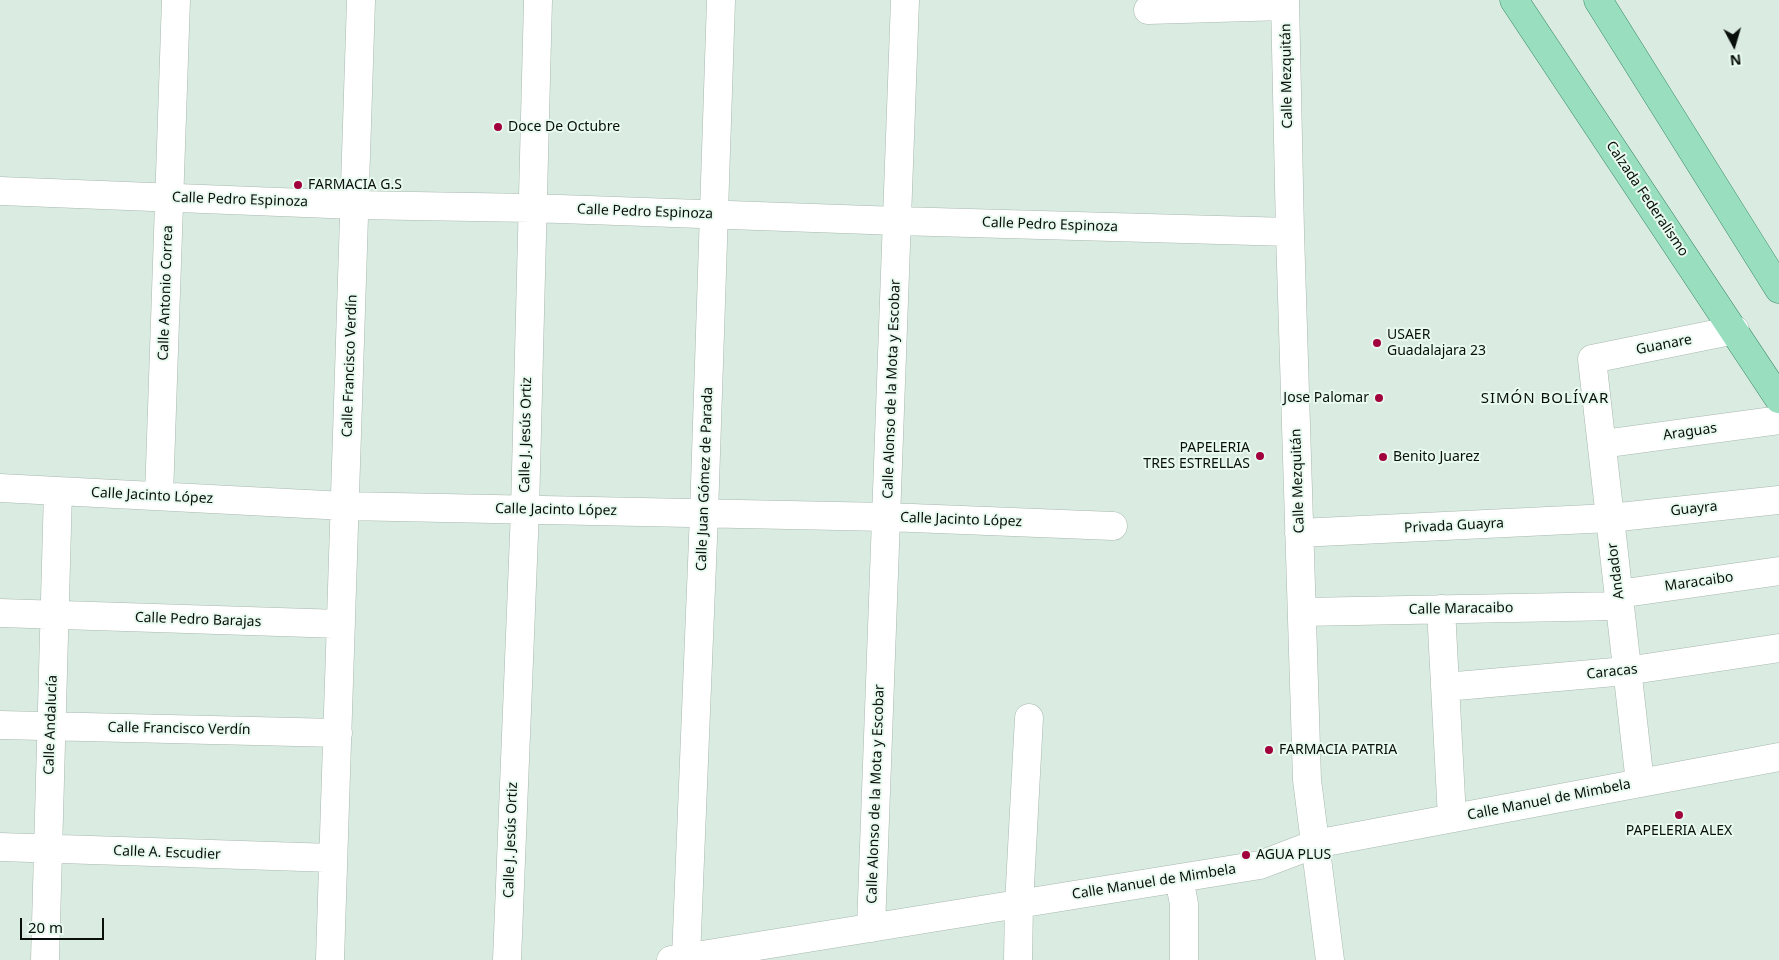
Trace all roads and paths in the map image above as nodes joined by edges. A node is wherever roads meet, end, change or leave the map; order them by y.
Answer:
1 (176, 0) edge
2 (361, 0) edge
3 (538, 0) edge
4 (721, 0) edge
5 (905, 0) edge
6 (1514, 0) edge
7 (1598, 0) edge
8 (1285, 3) edge
9 (1148, 10) dead end
10 (0, 191) edge
11 (170, 198) junction
12 (356, 205) junction
13 (532, 208) junction
14 (715, 214) junction
15 (898, 221) junction
16 (1290, 232) junction
17 (1779, 289) edge
18 (1735, 330) junction
19 (1592, 359) joint
20 (1779, 399) edge
21 (1779, 420) edge
22 (1602, 444) junction
23 (0, 488) edge
24 (58, 491) junction
25 (159, 496) junction
26 (1779, 500) edge
27 (345, 506) junction
28 (525, 510) junction
29 (704, 514) junction
30 (887, 517) junction
31 (1610, 518) junction
32 (1113, 526) dead end
33 (1299, 533) junction
34 (1779, 571) edge
35 (1619, 600) junction
36 (1441, 609) junction
37 (1302, 612) junction
38 (0, 613) edge
39 (54, 615) junction
40 (341, 624) junction
41 (1779, 648) edge
42 (1626, 671) junction
43 (1445, 686) junction
44 (1030, 718) dead end
45 (0, 725) edge
46 (51, 726) junction
47 (338, 733) junction
48 (1779, 757) edge
49 (1640, 783) junction
50 (1452, 818) junction
51 (1315, 844) junction
52 (0, 847) edge
53 (48, 848) junction
54 (333, 858) junction
55 (1179, 878) junction
56 (1019, 904) junction
57 (870, 928) junction
58 (804, 949) edge
59 (679, 959) edge
60 (45, 960) edge
61 (330, 960) edge
62 (507, 960) edge
63 (1018, 960) edge
64 (1184, 960) edge
65 (1330, 960) edge

1 - 11 street, Calle Antonio Correa
2 - 12 street, Calle Francisco Verdín
3 - 13 street, Calle J. Jesús Ortiz
4 - 14 street, Calle Juan Gómez de Parada
5 - 15 street, Calle Alonso de la Mota y Escobar
6 - 18 main road, Calzada Federalismo
7 - 17 main road
8 - 9 street
8 - 16 street, Calle Mezquitán
10 - 11 street, Calle Pedro Espinoza
11 - 12 street, Calle Pedro Espinoza
11 - 25 street, Calle Antonio Correa
12 - 13 street, Calle Pedro Espinoza
12 - 27 street, Calle Francisco Verdín
13 - 14 street, Calle Pedro Espinoza
13 - 28 street, Calle J. Jesús Ortiz
14 - 15 street, Calle Pedro Espinoza
14 - 29 street, Calle Juan Gómez de Parada
15 - 16 street, Calle Pedro Espinoza
15 - 30 street, Calle Alonso de la Mota y Escobar
16 - 33 street, Calle Mezquitán
18 - 19 street, Guanare
18 - 20 main road, Calzada Federalismo
19 - 22 street, Andador
21 - 22 street, Araguas
22 - 31 street, Andador
23 - 24 street, Calle Jacinto López
24 - 25 street, Calle Jacinto López
24 - 39 street, Calle Andalucía
25 - 27 street, Calle Jacinto López
26 - 31 street, Guayra
27 - 28 street, Calle Jacinto López
27 - 40 street, Calle Francisco Verdín
28 - 29 street, Calle Jacinto López
28 - 62 street, Calle J. Jesús Ortiz
29 - 30 street, Calle Jacinto López
29 - 59 street, Calle Juan Gómez de Parada
30 - 32 street, Calle Jacinto López
30 - 57 street, Calle Alonso de la Mota y Escobar
31 - 33 street, Privada Guayra
31 - 35 street, Andador
33 - 37 street, Calle Mezquitán
34 - 35 street, Maracaibo
35 - 36 street, Calle Maracaibo
35 - 42 street, Andador
36 - 37 street, Calle Maracaibo
36 - 43 street
37 - 51 street, Calle Mezquitán
38 - 39 street, Calle Pedro Barajas
39 - 40 street, Calle Pedro Barajas
39 - 46 street, Calle Andalucía
40 - 47 street, Calle Francisco Verdín
41 - 42 street, Caracas
42 - 43 street, Caracas
42 - 49 street, Andador
43 - 50 street
44 - 56 street
45 - 46 street, Calle Francisco Verdín
46 - 47 street, Calle Francisco Verdín
46 - 53 street, Calle Andalucía
47 - 54 street, Calle Francisco Verdín
48 - 49 street, Calle Manuel de Mimbela
49 - 50 street, Calle Manuel de Mimbela
50 - 51 street, Calle Manuel de Mimbela
51 - 55 street, Calle Manuel de Mimbela
51 - 65 street, Calle Mezquitán
52 - 53 street, Calle A. Escudier
53 - 54 street, Calle A. Escudier
53 - 60 street, Calle Andalucía
54 - 61 street, Calle Francisco Verdín
55 - 56 street, Calle Manuel de Mimbela
55 - 64 street
56 - 57 street, Calle Manuel de Mimbela
56 - 63 street
57 - 58 street, Calle Manuel de Mimbela
58 - 59 street, Calle Manuel de Mimbela

